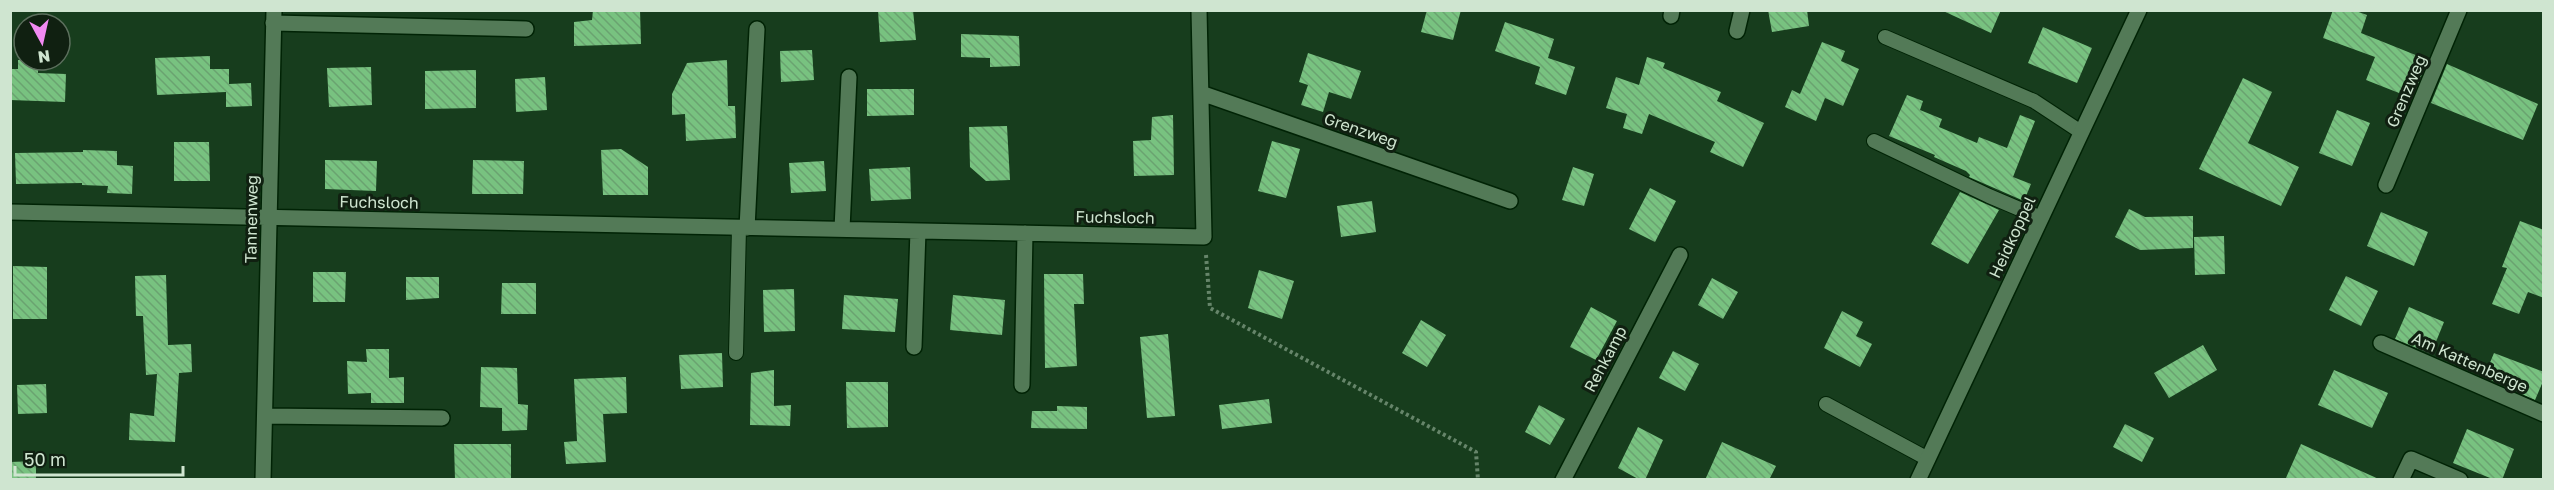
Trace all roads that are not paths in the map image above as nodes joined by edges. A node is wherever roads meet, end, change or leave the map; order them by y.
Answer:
1 (1199, 10) edge
2 (1742, 10) edge
3 (2139, 10) edge
4 (2459, 10) edge
5 (273, 17) edge
6 (526, 29) dead end
7 (757, 29) dead end
8 (1737, 31) dead end
9 (1885, 37) dead end
10 (849, 77) dead end
11 (1201, 93) junction
12 (2082, 132) junction
13 (1874, 141) dead end
14 (2386, 185) dead end
15 (1510, 201) dead end
16 (10, 212) edge
17 (269, 218) junction
18 (2041, 218) junction
19 (743, 228) junction
20 (842, 229) junction
21 (918, 231) junction
22 (1024, 233) junction
23 (1680, 255) dead end
24 (2381, 343) dead end
25 (914, 347) dead end
26 (736, 353) dead end
27 (1022, 385) dead end
28 (1826, 404) dead end
29 (2544, 414) edge
30 (265, 416) junction
31 (442, 418) dead end
32 (1928, 459) junction
33 (263, 480) edge
34 (1563, 480) edge
35 (1918, 480) edge
36 (2401, 480) edge
37 (2460, 480) edge

1 - 11 street
2 - 8 street
3 - 12 street, Heidkoppel
4 - 14 street, Grenzweg
5 - 6 street, Tannenweg
5 - 17 street, Tannenweg
7 - 19 street
9 - 12 lane
10 - 20 street
11 - 15 street, Grenzweg
11 - 22 street, Fuchsloch
12 - 18 street, Heidkoppel
13 - 18 lane
16 - 17 street, Fuchsloch
17 - 19 street, Fuchsloch
17 - 30 street, Tannenweg
18 - 32 street, Heidkoppel
19 - 20 street, Fuchsloch
19 - 26 lane
20 - 21 street, Fuchsloch
21 - 22 street, Fuchsloch
21 - 25 street
22 - 27 street
23 - 34 street, Rehkamp
24 - 29 street, Am Kattenberge
28 - 32 lane
30 - 31 street
30 - 33 street, Tannenweg
32 - 35 street, Heidkoppel
36 - 37 street

